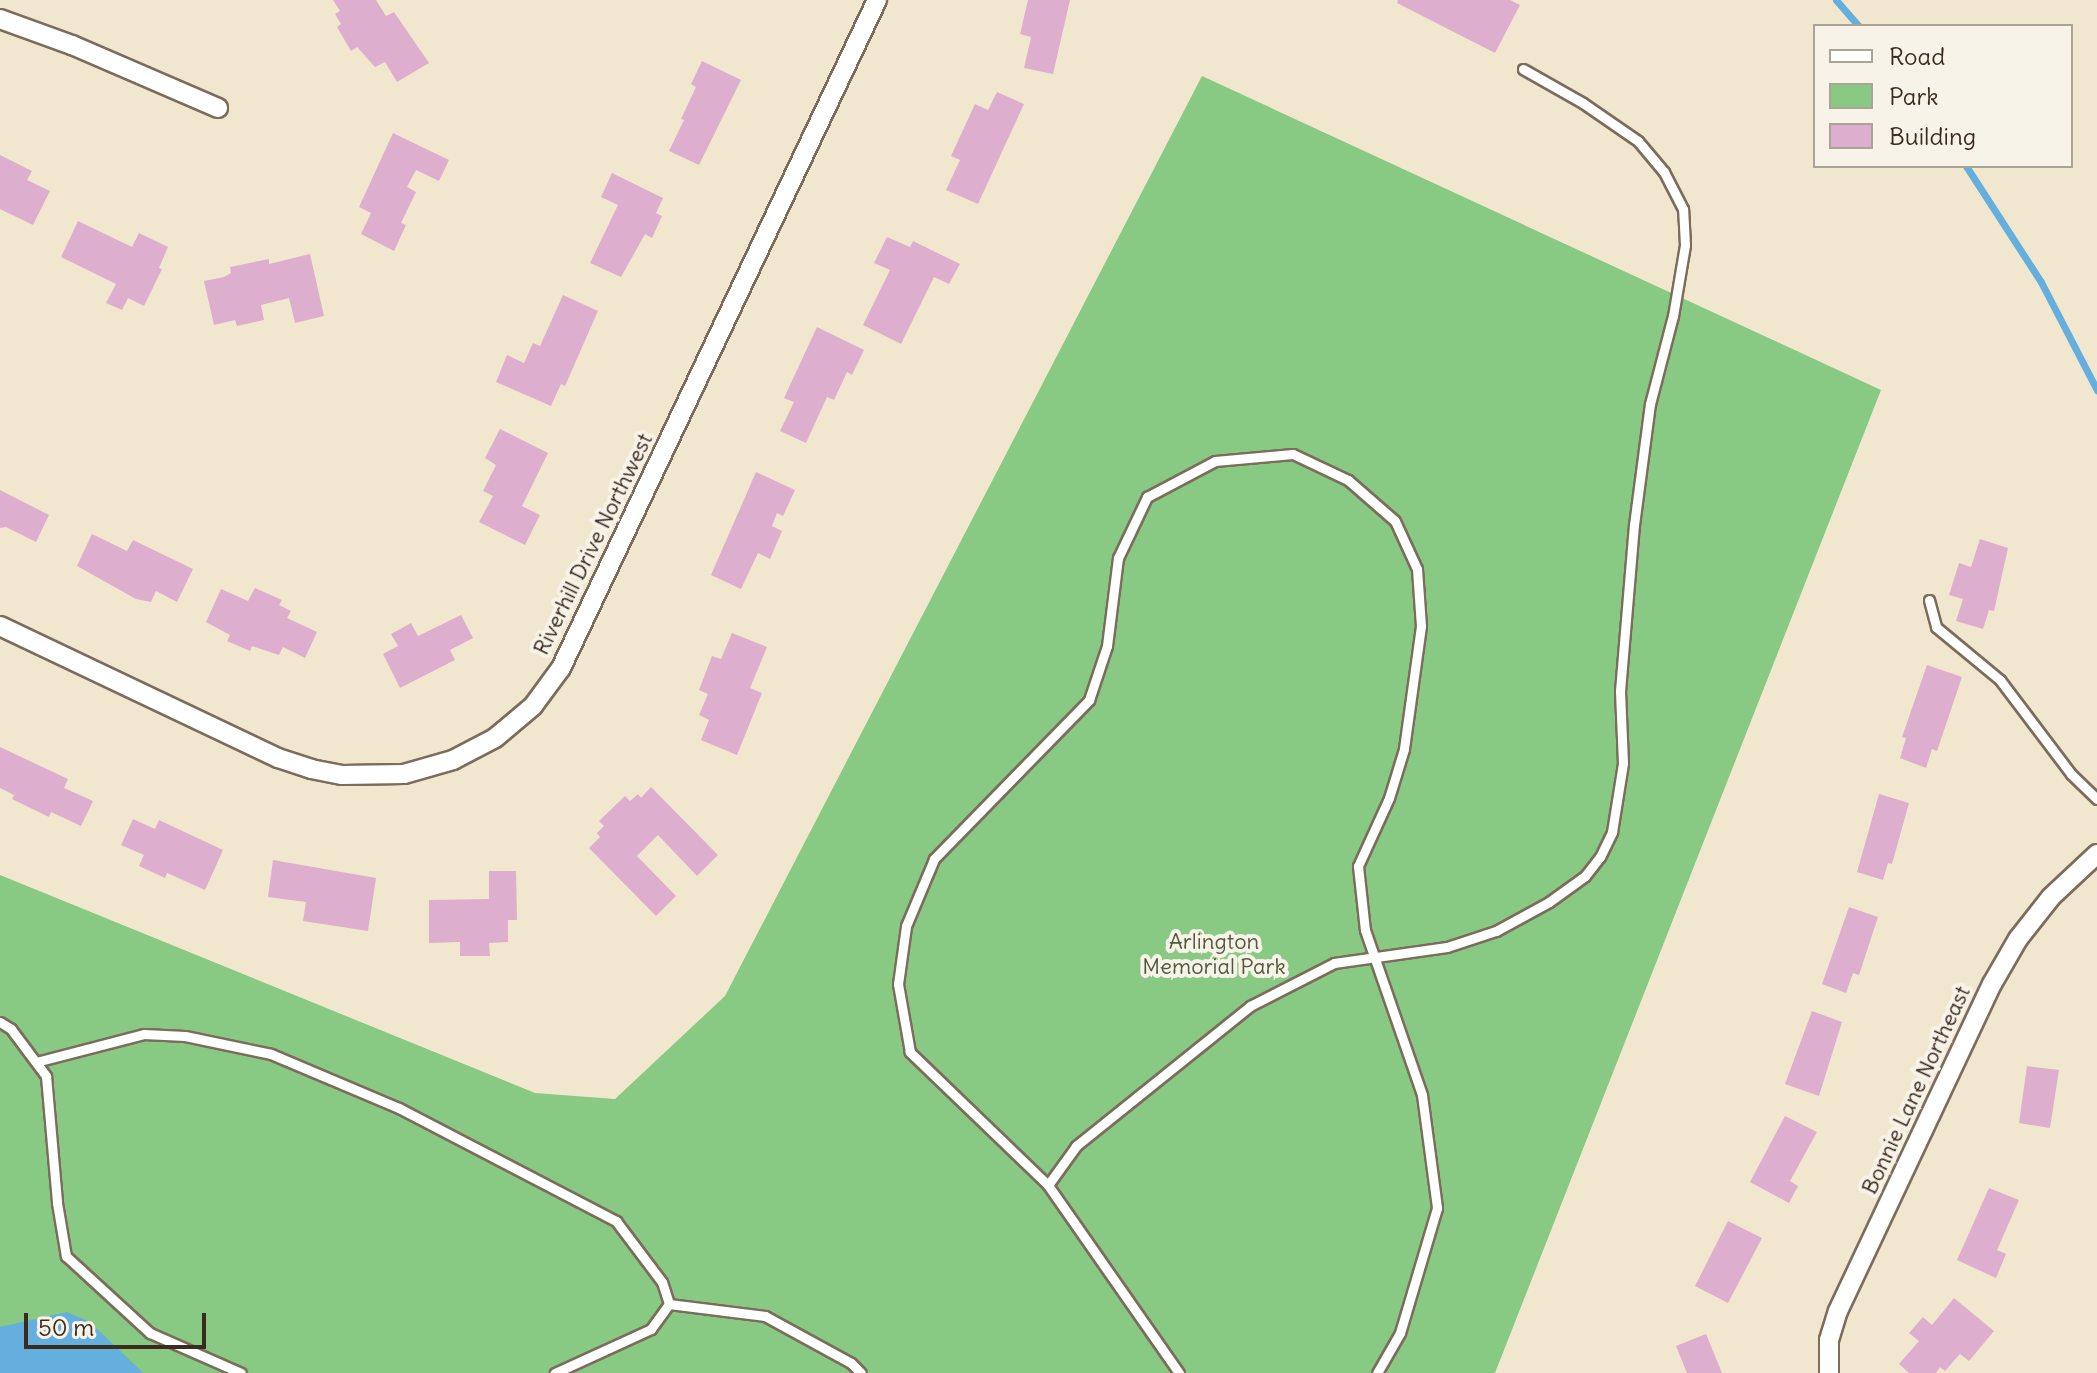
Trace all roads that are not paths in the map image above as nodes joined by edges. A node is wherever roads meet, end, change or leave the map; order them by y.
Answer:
1 (877, 0) edge
2 (0, 19) edge
3 (1523, 69) dead end
4 (218, 108) dead end
5 (1929, 600) dead end
6 (0, 626) edge
7 (2097, 799) edge
8 (2097, 854) edge
9 (1374, 957) junction
10 (0, 1022) edge
11 (36, 1062) junction
12 (1048, 1185) junction
13 (669, 1304) junction
14 (241, 1373) edge
15 (555, 1373) edge
16 (861, 1373) edge
17 (1179, 1373) edge
18 (1377, 1373) edge
19 (1829, 1373) edge

1 - 6 street, Riverhill Drive Northwest
2 - 4 street
3 - 9 lane
5 - 7 lane
8 - 19 street, Bonnie Lane Northeast
9 - 12 lane
9 - 12 lane
9 - 18 lane
10 - 11 lane
11 - 13 lane
11 - 14 lane
12 - 17 lane
13 - 15 lane
13 - 16 lane

